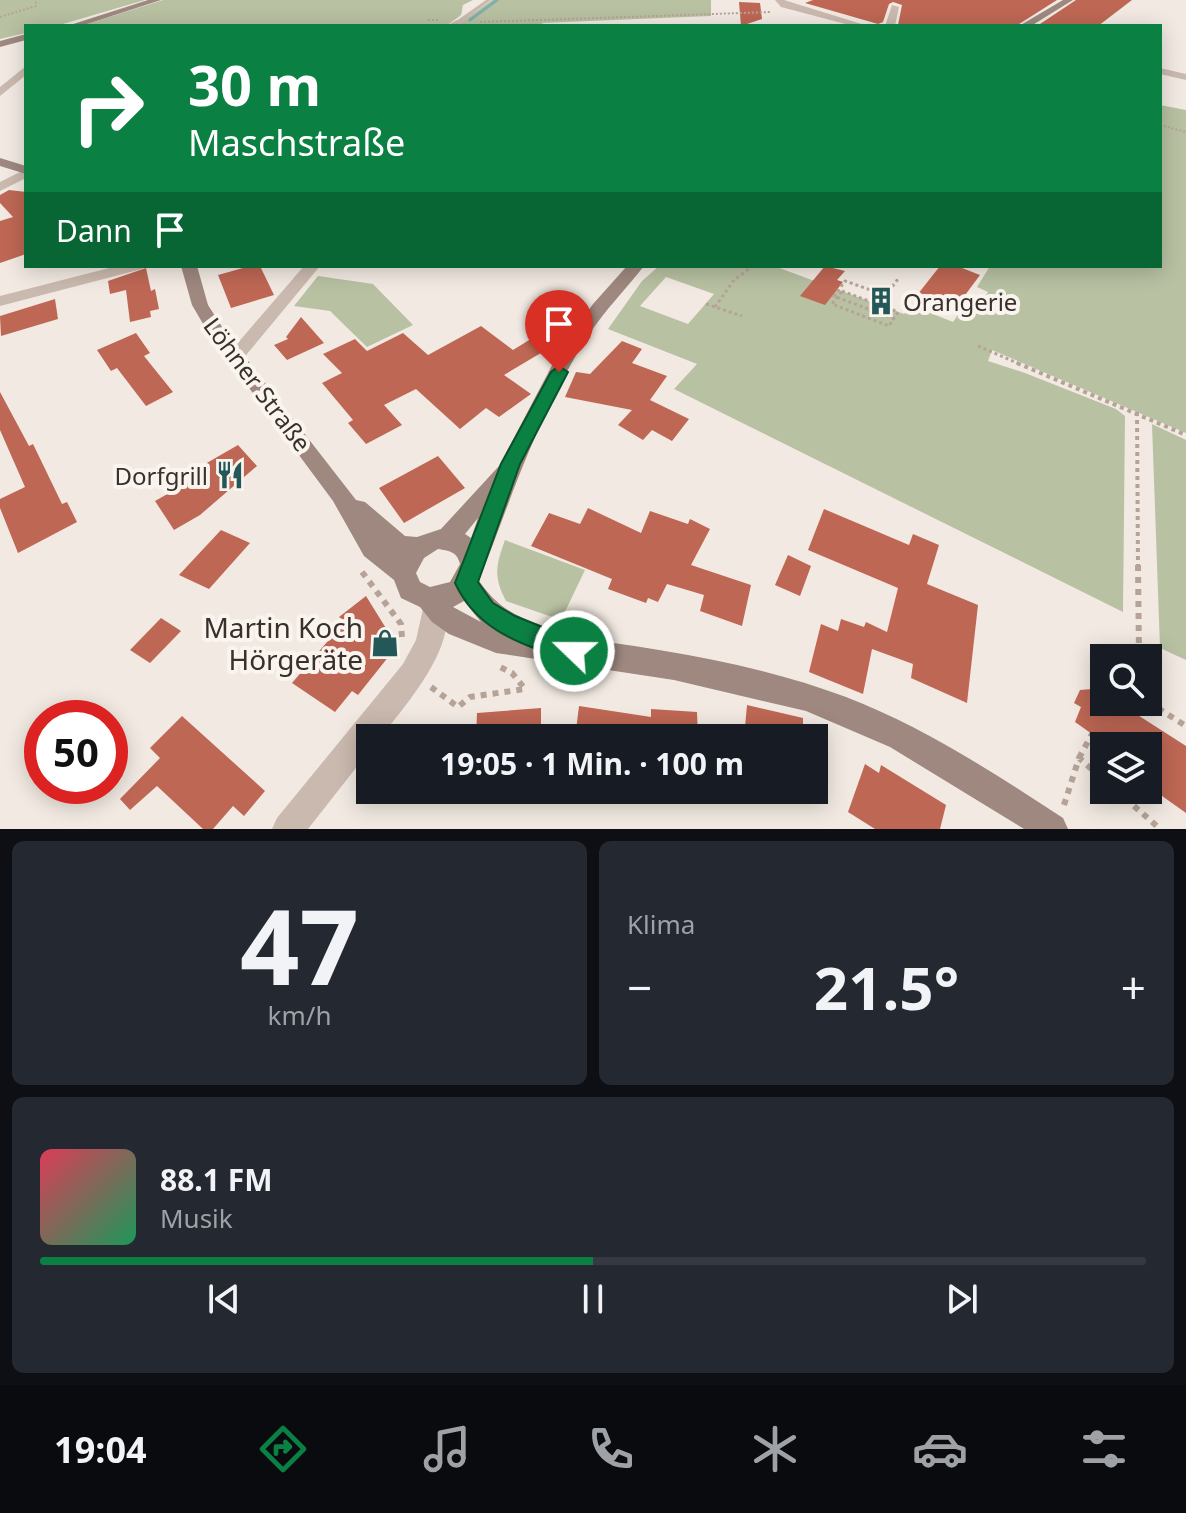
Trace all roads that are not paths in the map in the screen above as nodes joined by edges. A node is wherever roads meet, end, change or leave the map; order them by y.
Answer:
1 (157, 0) edge
2 (489, 0) edge
3 (779, 0) edge
4 (1069, 0) edge
5 (895, 7) dead end
6 (79, 24) edge
7 (454, 24) edge
8 (855, 24) edge
9 (891, 24) edge
10 (1027, 24) edge
11 (24, 38) edge
12 (0, 44) edge
13 (24, 71) edge
14 (1162, 71) edge
15 (1186, 77) edge
16 (0, 93) edge
17 (0, 162) edge
18 (24, 170) edge
19 (24, 172) edge
20 (0, 187) edge
21 (128, 268) edge
22 (190, 268) edge
23 (310, 268) edge
24 (634, 268) edge
25 (0, 301) edge
26 (236, 356) junction
27 (510, 464) junction
28 (341, 495) junction
29 (447, 539) junction
30 (419, 547) junction
31 (470, 572) junction
32 (404, 573) junction
33 (431, 603) junction
34 (574, 651) junction
35 (1057, 822) edge
36 (288, 829) edge

1 - 6 main road
2 - 7 lane
3 - 8 street
4 - 10 main road
5 - 9 street
11 - 12 main road
13 - 16 street
14 - 15 street
17 - 18 main road
19 - 20 street
21 - 25 street
22 - 26 main road, Löhner Straße
23 - 26 street
24 - 27 main road
26 - 28 main road, Löhner Straße
27 - 29 main road
27 - 31 main road
28 - 30 main road, Löhner Straße
28 - 32 main road, Löhner Straße
29 - 30 main road
29 - 31 main road
30 - 32 main road
31 - 33 main road
31 - 34 main road
32 - 33 main road
33 - 34 main road
33 - 36 street
34 - 35 main road

